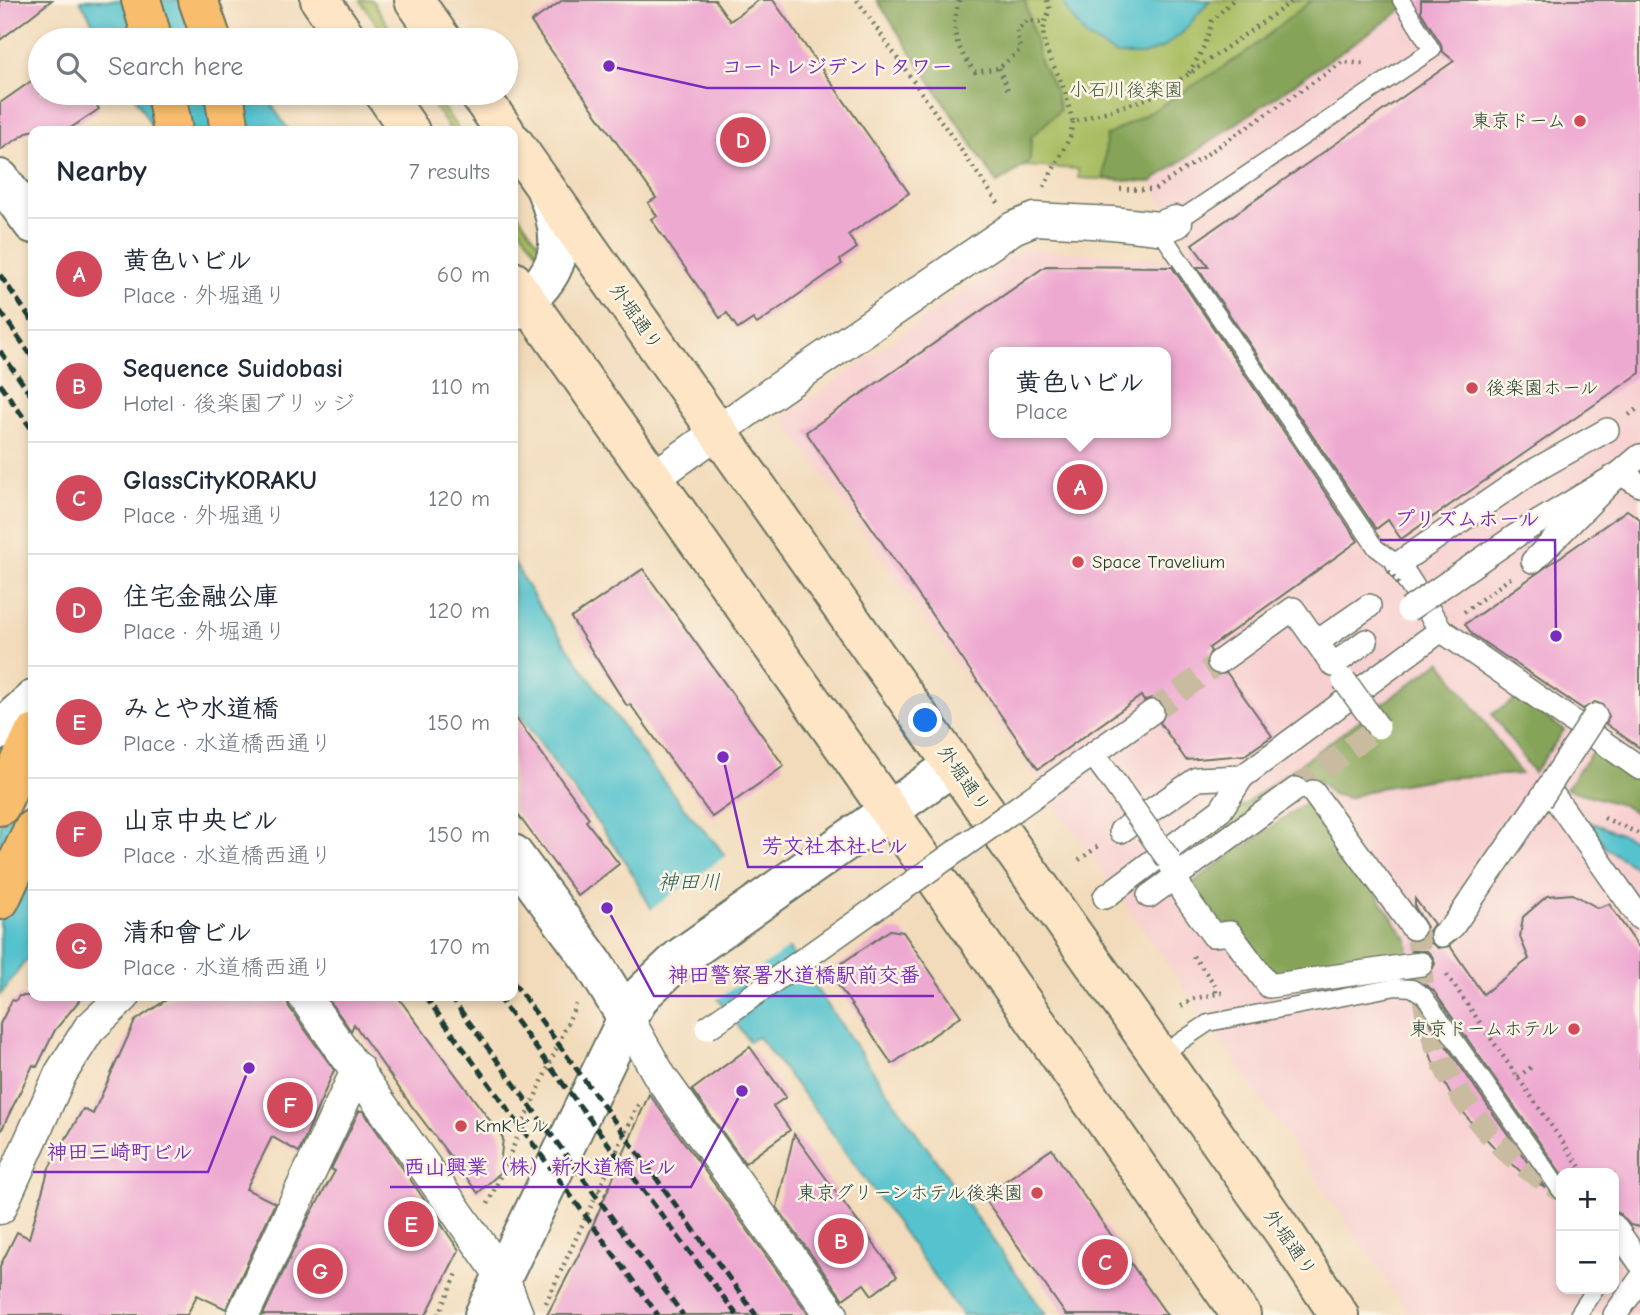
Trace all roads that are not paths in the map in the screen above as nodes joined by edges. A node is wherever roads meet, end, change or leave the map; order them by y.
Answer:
1 (141, 0) edge
2 (198, 0) edge
3 (320, 0) edge
4 (414, 0) edge
5 (1401, 0) edge
6 (149, 28) edge
7 (208, 28) edge
8 (340, 28) edge
9 (434, 28) edge
10 (168, 105) edge
11 (226, 105) edge
12 (392, 105) edge
13 (487, 105) edge
14 (172, 126) edge
15 (229, 126) edge
16 (407, 126) edge
17 (501, 126) edge
18 (518, 149) edge
19 (0, 179) edge
20 (546, 190) junction
21 (28, 217) edge
22 (1167, 225) junction
23 (518, 298) edge
24 (518, 299) edge
25 (1607, 430) dead end
26 (717, 432) junction
27 (1640, 456) edge
28 (1620, 472) junction
29 (653, 478) junction
30 (1640, 485) edge
31 (1534, 561) road end
32 (1398, 565) junction
33 (1369, 606) dead end
34 (1408, 610) dead end
35 (1441, 630) junction
36 (1366, 641) dead end
37 (1317, 642) junction
38 (1219, 662) tunnel mouth
39 (1338, 673) junction
40 (28, 705) edge
41 (1152, 712) tunnel mouth
42 (1594, 716) dead end
43 (1378, 727) dead end
44 (0, 730) edge
45 (28, 746) edge
46 (1093, 754) junction
47 (954, 765) junction
48 (1640, 768) edge
49 (1242, 776) junction
50 (1544, 794) junction
51 (0, 806) edge
52 (888, 811) junction
53 (1121, 831) dead end
54 (28, 840) edge
55 (518, 861) edge
56 (1173, 868) junction
57 (1149, 896) dead end
58 (1105, 897) dead end
59 (0, 900) edge
60 (1640, 918) edge
61 (1413, 928) tunnel mouth
62 (1442, 935) dead end
63 (1431, 966) road end
64 (119, 1001) edge
65 (308, 1001) edge
66 (627, 1018) junction
67 (707, 1028) dead end
68 (1159, 1056) junction
69 (358, 1069) junction
70 (1556, 1184) edge
71 (0, 1208) edge
72 (1620, 1225) edge
73 (1640, 1244) edge
74 (1640, 1263) edge
75 (502, 1276) junction
76 (1640, 1280) edge
77 (1592, 1294) edge
78 (243, 1315) edge
79 (484, 1315) edge
80 (517, 1315) edge
81 (832, 1315) edge
82 (1241, 1315) edge
83 (1339, 1315) edge
84 (1578, 1315) edge
85 (1615, 1315) edge

1 - 6 highway
2 - 7 highway
3 - 8 main road
4 - 9 main road
5 - 22 lane
10 - 14 highway
11 - 15 highway
12 - 16 main road
13 - 17 main road
18 - 20 main road, 外堀通り
19 - 21 street
20 - 23 street
20 - 26 main road, 外堀通り
22 - 26 street
22 - 32 lane
24 - 29 main road
25 - 32 street
26 - 29 street
26 - 47 main road, 外堀通り
27 - 28 street
28 - 30 street
28 - 31 street
28 - 34 street, bridge
29 - 52 main road
32 - 35 street
33 - 37 street
35 - 48 street
35 - 49 street
36 - 39 street
37 - 38 street
37 - 39 street
39 - 43 street, bridge
40 - 44 street
41 - 46 street
42 - 50 street, bridge
45 - 51 highway
46 - 56 street, bridge
46 - 67 street, bridge
47 - 52 street
47 - 68 main road, 外堀通り
49 - 53 street
49 - 58 street
50 - 60 street
50 - 62 street
52 - 66 street
52 - 82 main road
54 - 59 highway
55 - 66 street
56 - 57 street
56 - 61 street
56 - 63 street
64 - 71 street
65 - 69 street
66 - 75 street
66 - 81 street
68 - 70 lane
68 - 83 main road, 外堀通り
69 - 75 street
69 - 78 street
72 - 73 street
72 - 74 street
75 - 79 street
75 - 80 street
76 - 85 street
77 - 84 lane

